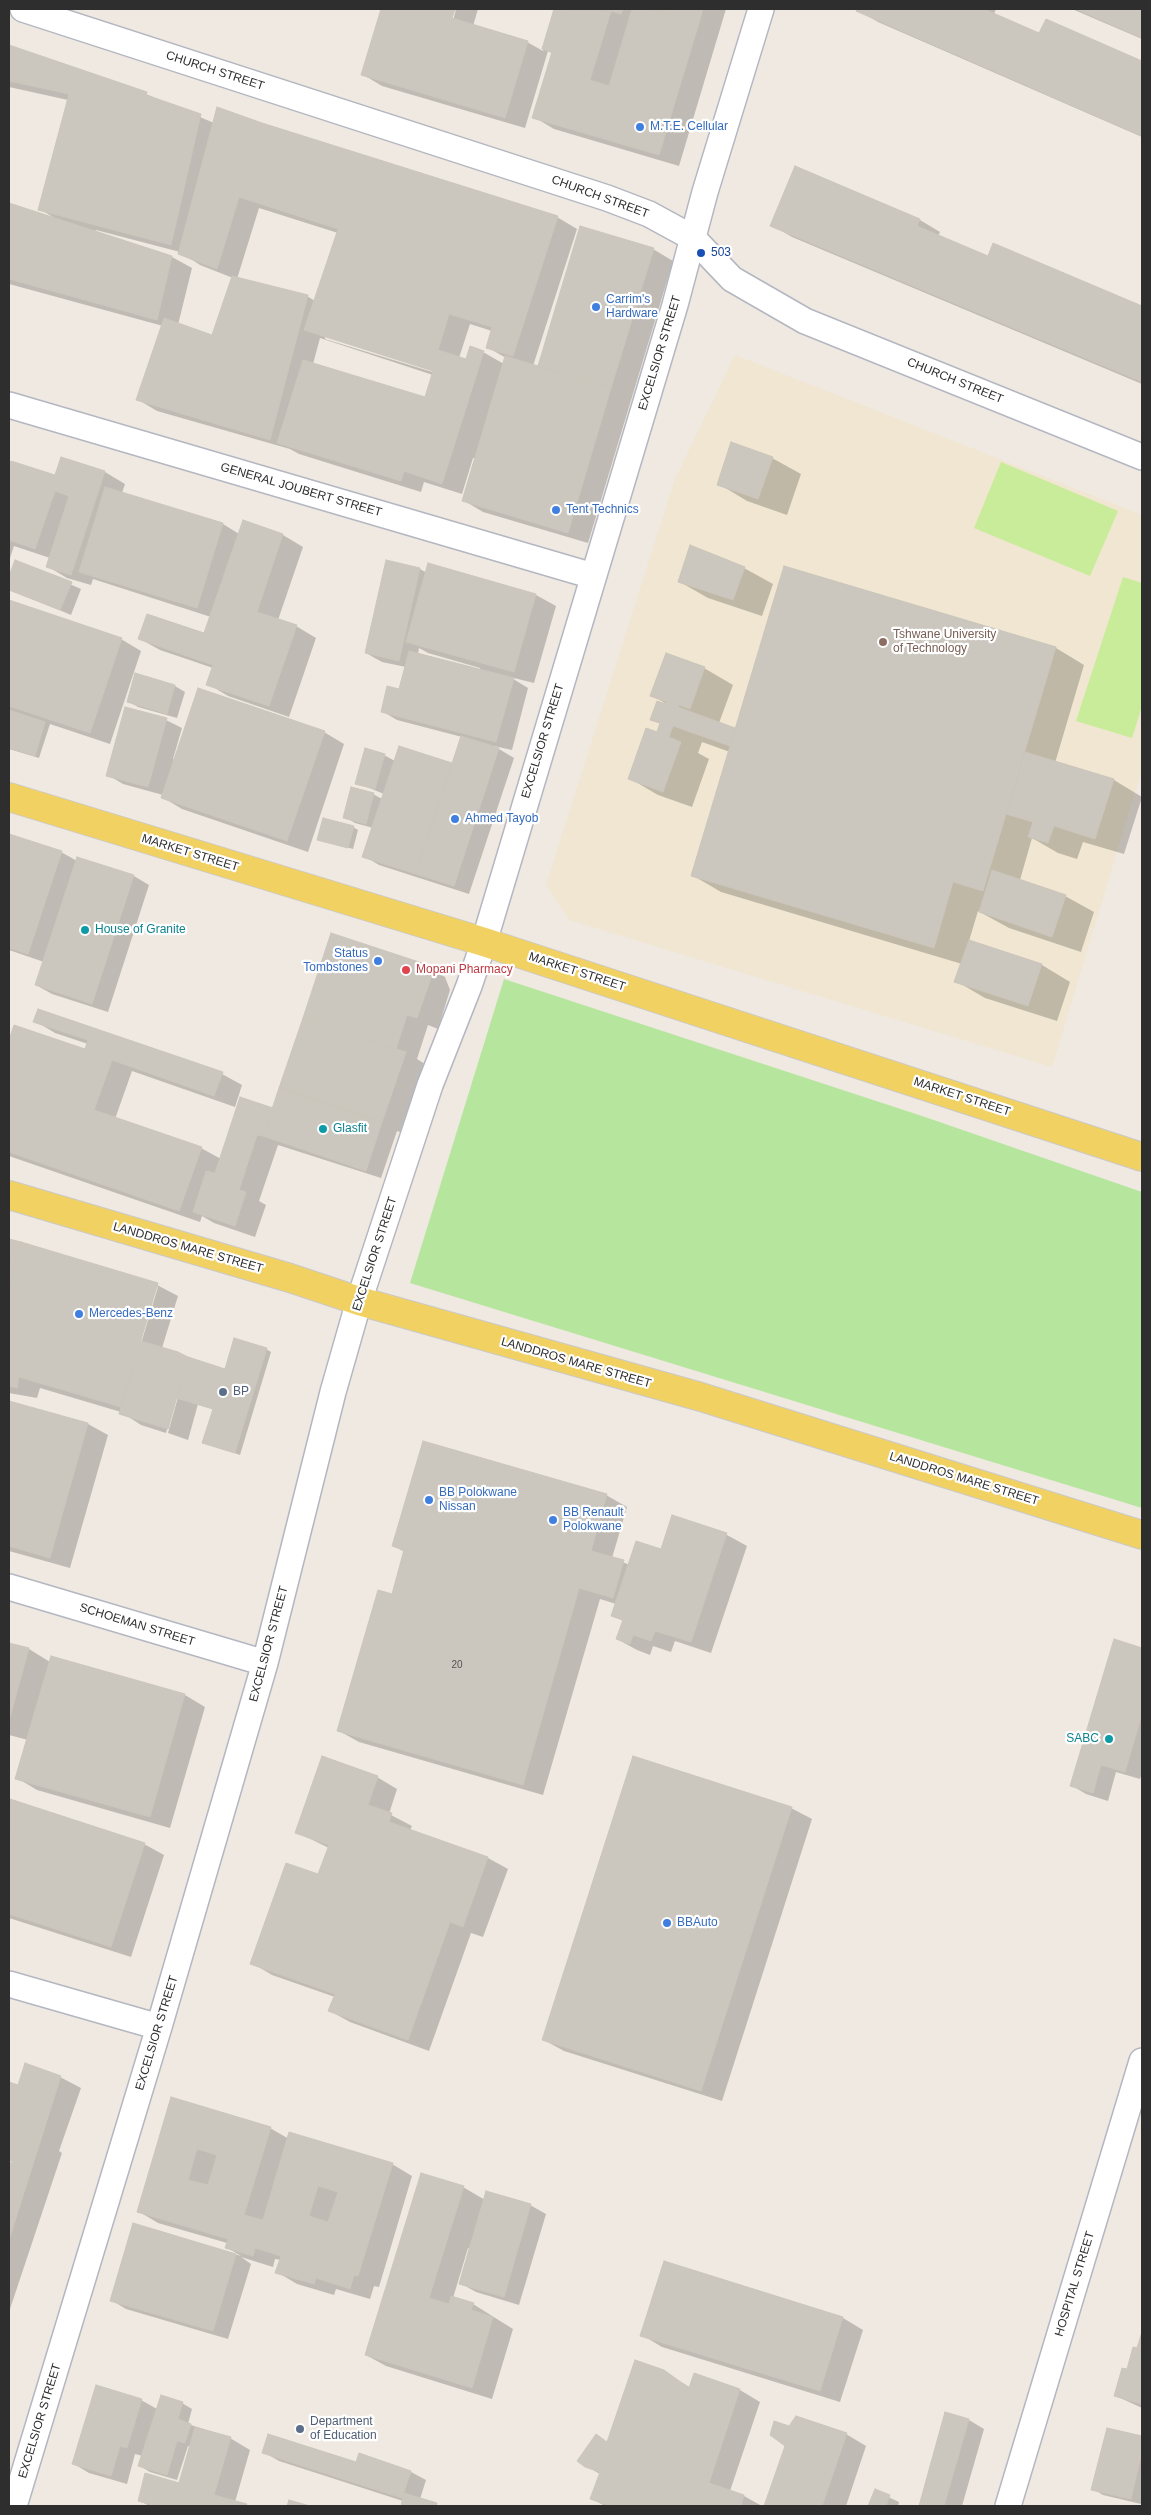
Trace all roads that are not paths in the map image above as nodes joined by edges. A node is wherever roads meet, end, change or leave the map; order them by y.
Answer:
1 (23, 9) edge
2 (761, 9) edge
3 (693, 238) junction
4 (9, 405) edge
5 (1142, 457) edge
6 (593, 576) junction
7 (9, 797) edge
8 (484, 942) junction
9 (1142, 1157) edge
10 (9, 1195) edge
11 (359, 1301) junction
12 (1142, 1535) edge
13 (9, 1587) edge
14 (265, 1663) junction
15 (9, 1984) edge
16 (159, 2027) junction
17 (1142, 2061) edge
18 (14, 2506) edge
19 (1008, 2506) edge

1 - 3 street, CHURCH STREET
2 - 3 street, EXCELSIOR STREET
3 - 5 street, CHURCH STREET
3 - 6 street, EXCELSIOR STREET
4 - 6 street, GENERAL JOUBERT STREET
6 - 8 street, EXCELSIOR STREET
7 - 8 main road, MARKET STREET
8 - 9 main road, MARKET STREET
8 - 11 street, EXCELSIOR STREET
10 - 11 main road, LANDDROS MARE STREET
11 - 12 main road, LANDDROS MARE STREET
11 - 14 street, EXCELSIOR STREET
13 - 14 street, SCHOEMAN STREET
14 - 16 street, EXCELSIOR STREET
15 - 16 street
16 - 18 street, EXCELSIOR STREET
17 - 19 street, HOSPITAL STREET

